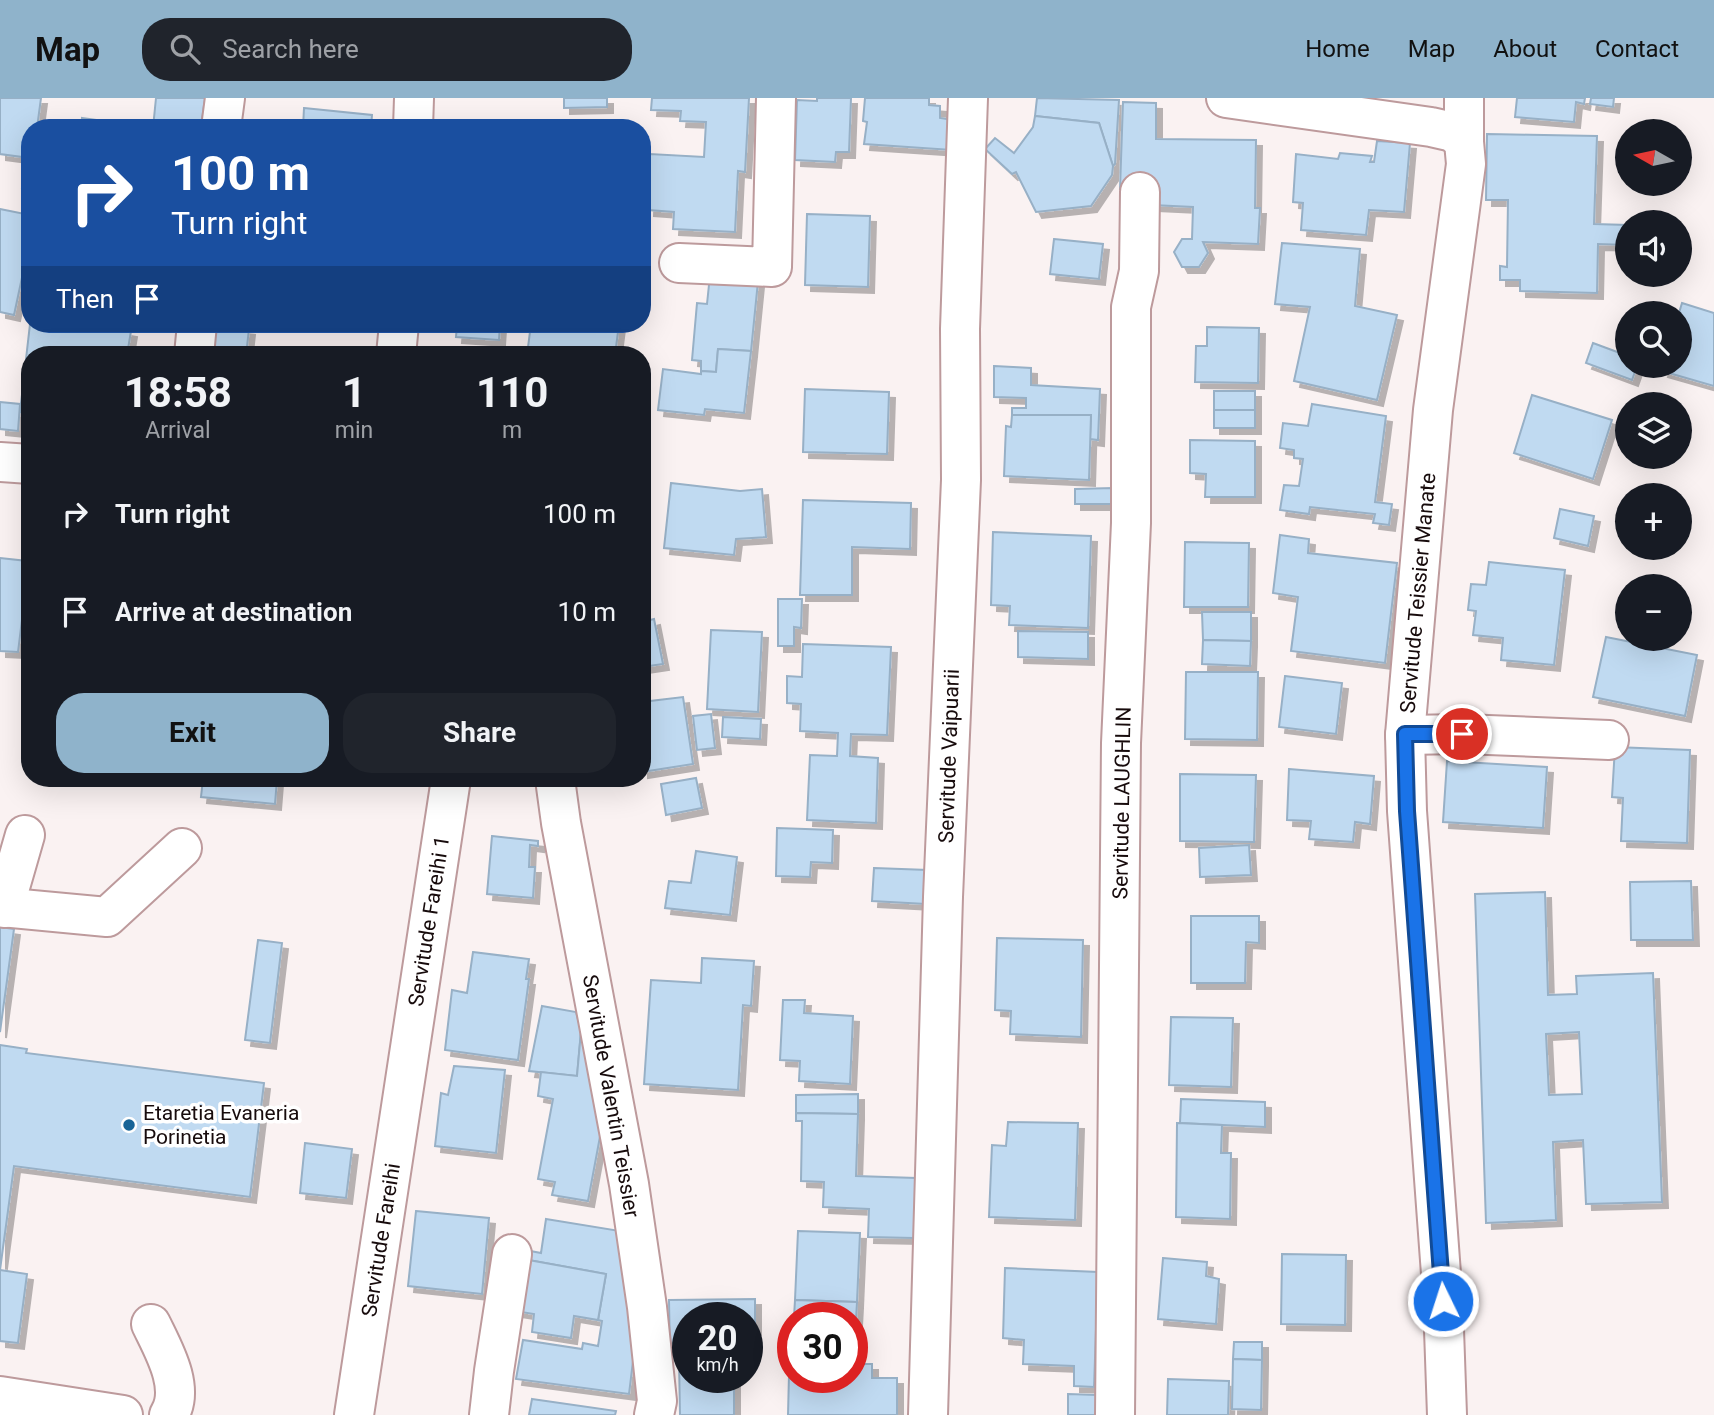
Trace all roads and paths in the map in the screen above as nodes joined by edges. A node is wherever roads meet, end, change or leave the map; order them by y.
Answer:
1 (225, 98) edge
2 (414, 98) edge
3 (776, 98) edge
4 (968, 98) edge
5 (1226, 98) edge
6 (1464, 98) edge
7 (222, 119) edge
8 (413, 119) edge
9 (1464, 142) junction
10 (1140, 192) dead end
11 (679, 263) dead end
12 (0, 462) edge
13 (21, 463) edge
14 (1405, 734) junction
15 (1609, 740) dead end
16 (450, 787) edge
17 (556, 787) edge
18 (25, 835) dead end
19 (182, 849) dead end
20 (2, 908) edge
21 (408, 1064) joint
22 (512, 1254) dead end
23 (151, 1324) dead end
24 (0, 1396) edge
25 (123, 1415) edge
26 (169, 1415) edge
27 (354, 1415) edge
28 (489, 1415) edge
29 (654, 1415) edge
30 (928, 1415) edge
31 (1115, 1415) edge
32 (1447, 1415) edge

1 - 7 street
2 - 8 street
3 - 11 street
4 - 30 street, Servitude Vaipuarii
5 - 9 street
6 - 9 street, Servitude Teissier Manate
9 - 14 street, Servitude Teissier Manate
10 - 31 street, Servitude LAUGHLIN
12 - 13 street
14 - 15 street
14 - 32 street, Servitude Teissier Manate
16 - 21 street, Servitude Fareihi 1
17 - 29 street, Servitude Valentin Teissier
18 - 20 street
19 - 20 street
21 - 27 street, Servitude Fareihi
22 - 28 street
23 - 26 street
24 - 25 street

